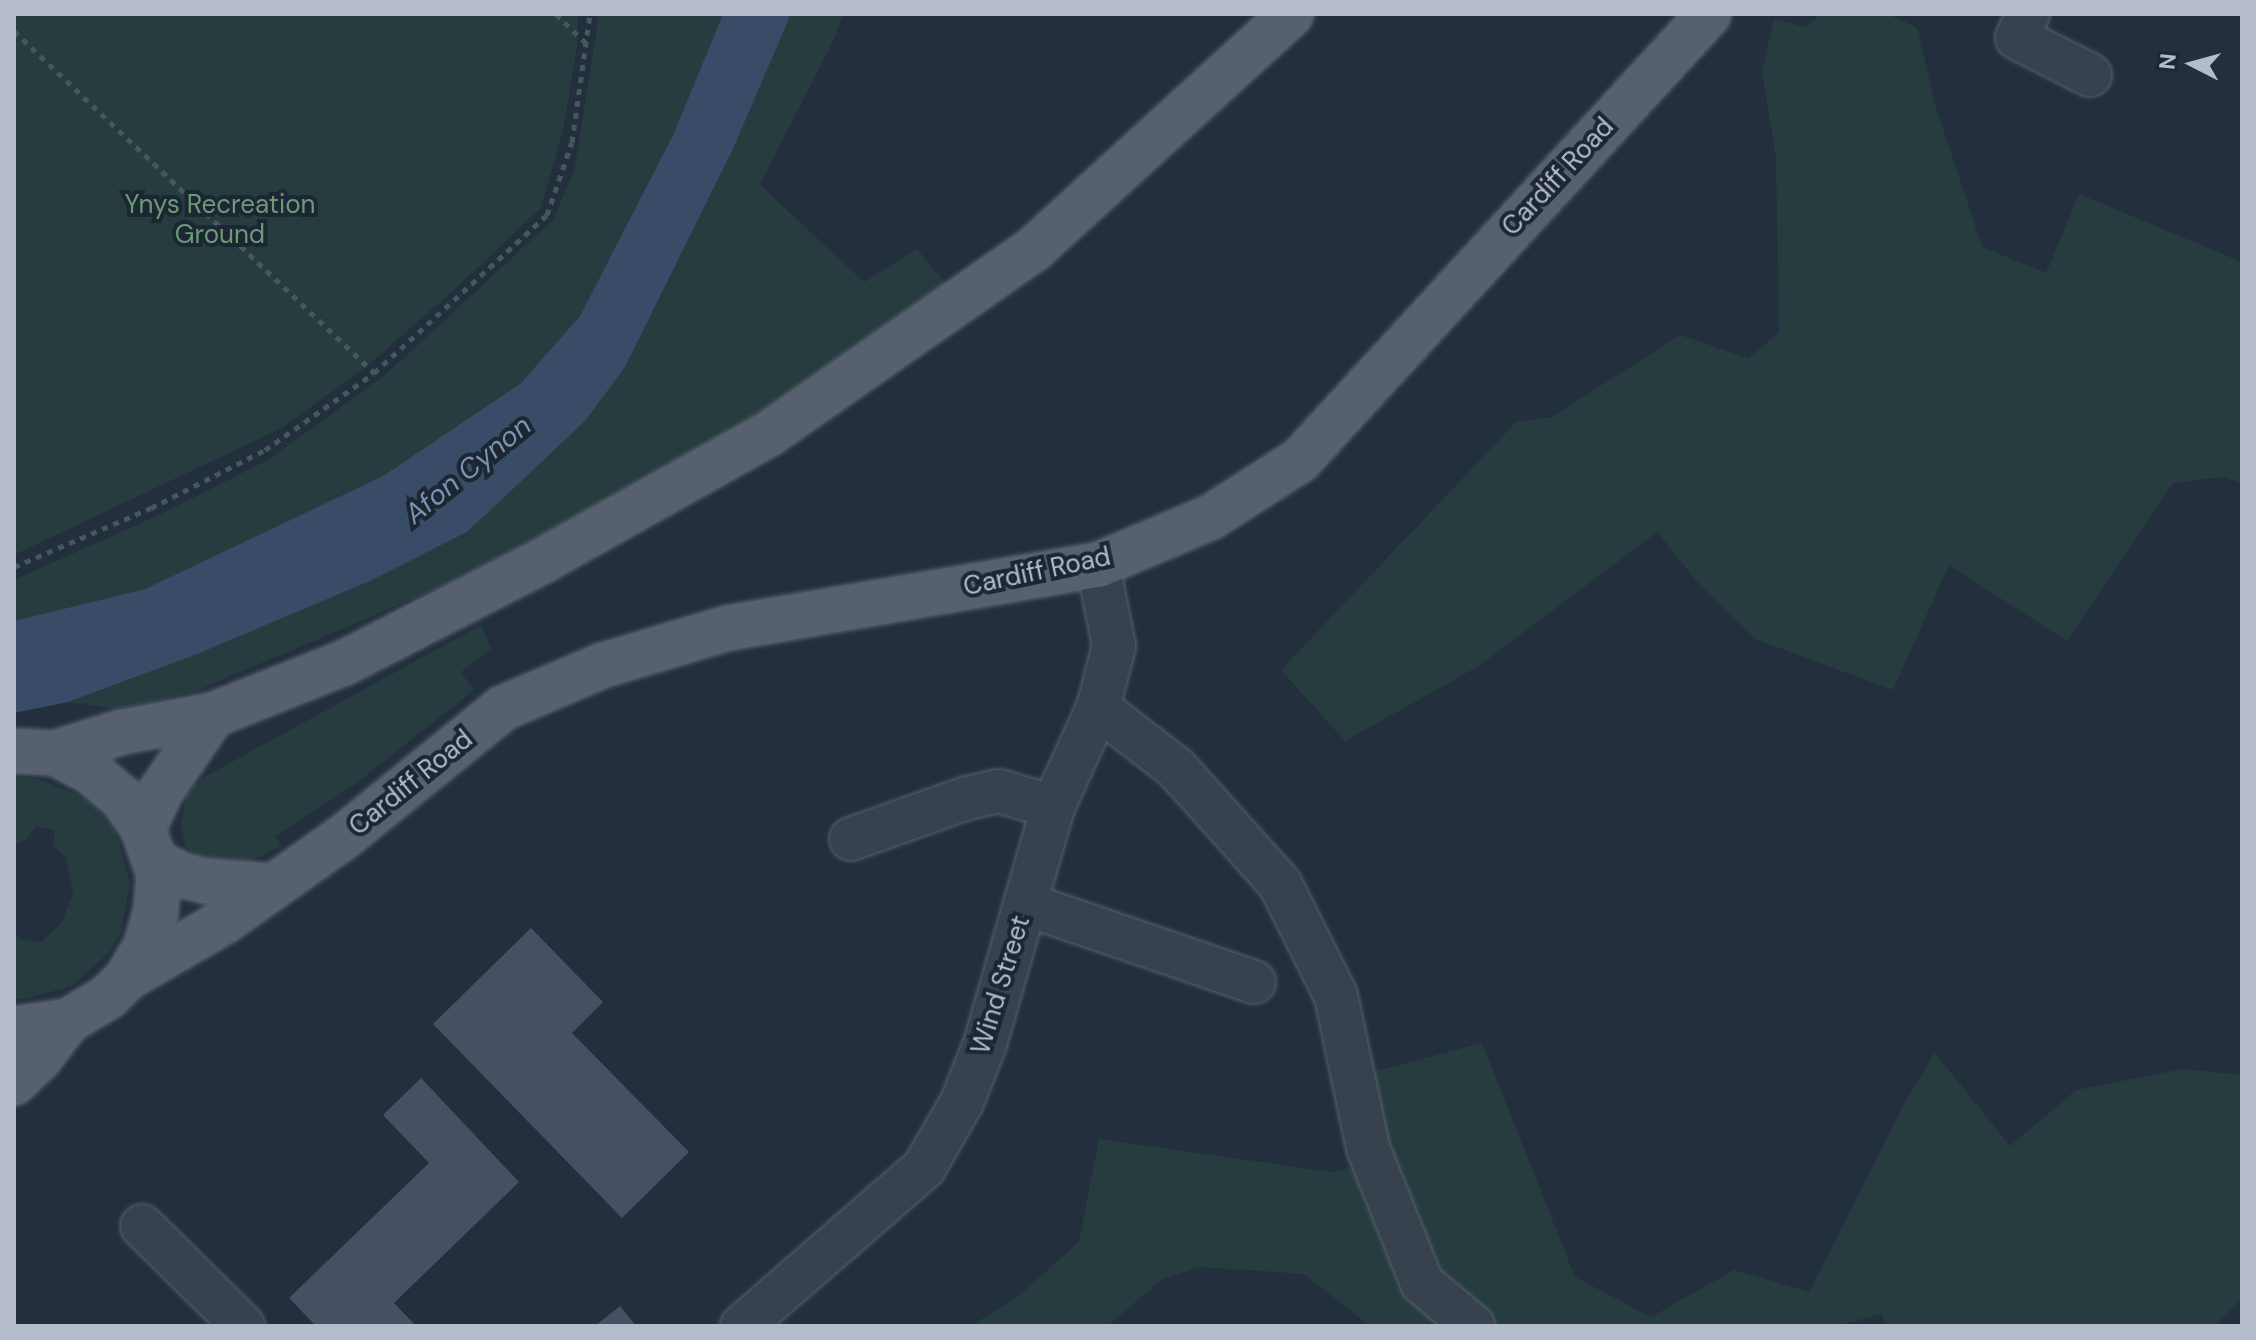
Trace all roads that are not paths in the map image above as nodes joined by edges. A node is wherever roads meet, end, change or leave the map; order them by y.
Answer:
1 (1291, 14) edge
2 (1709, 14) edge
3 (2028, 14) edge
4 (2090, 75) dead end
5 (1098, 565) junction
6 (1098, 708) junction
7 (213, 715) junction
8 (26, 750) edge
9 (1053, 807) junction
10 (851, 839) dead end
11 (150, 846) junction
12 (271, 886) junction
13 (1025, 904) junction
14 (127, 978) junction
15 (1254, 982) dead end
16 (68, 1021) junction
17 (14, 1029) edge
18 (14, 1083) edge
19 (142, 1226) dead end
20 (232, 1322) edge
21 (742, 1326) edge
22 (1473, 1326) edge

1 - 7 main road
2 - 5 main road, Cardiff Road
3 - 4 street
5 - 6 street, Wind Street
5 - 12 main road, Cardiff Road
6 - 9 street, Wind Street
6 - 22 street
7 - 8 main road
7 - 11 main road
8 - 11 main road
9 - 10 street
9 - 13 street, Wind Street
11 - 12 main road
11 - 14 main road
12 - 14 main road, Cardiff Road
13 - 15 street
13 - 21 street, Wind Street
14 - 16 main road
16 - 17 main road
16 - 18 main road
19 - 20 street

